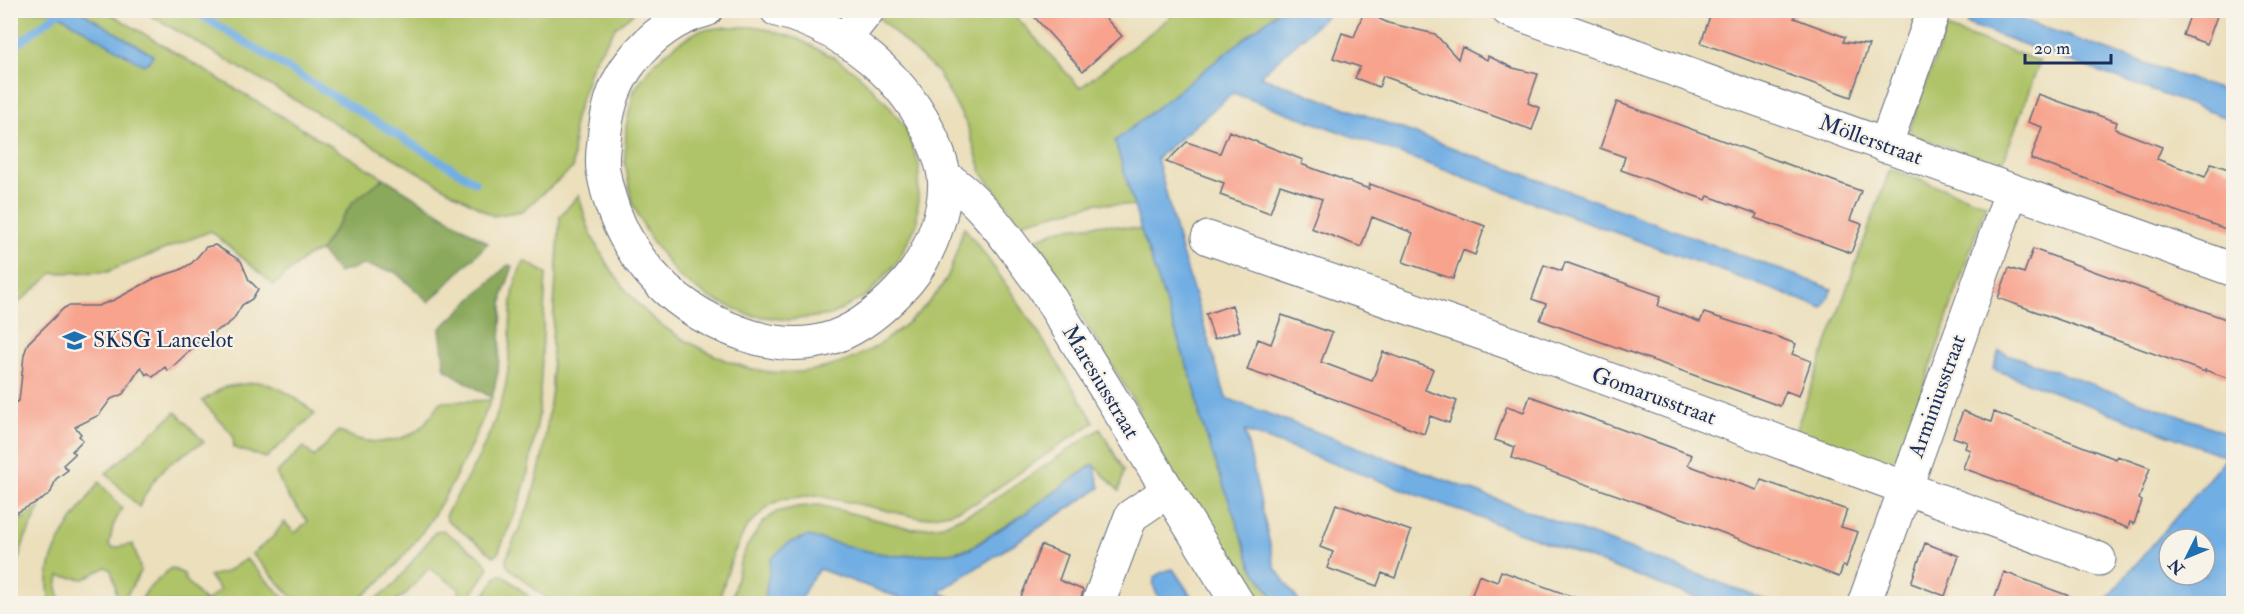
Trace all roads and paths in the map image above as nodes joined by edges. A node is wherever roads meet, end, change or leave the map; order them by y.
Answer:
1 (706, 10) edge
2 (777, 10) edge
3 (868, 10) edge
4 (1508, 10) edge
5 (1934, 10) edge
6 (844, 40) junction
7 (1885, 146) junction
8 (944, 176) junction
9 (2012, 190) junction
10 (1208, 238) dead end
11 (2234, 270) edge
12 (1904, 488) junction
13 (1168, 491) junction
14 (2099, 559) dead end
15 (1098, 603) edge
16 (1238, 603) edge
17 (1864, 603) edge

1 - 8 street
2 - 6 street
3 - 6 street
4 - 7 street, Möllerstraat
5 - 7 street
6 - 8 street
7 - 9 street, Möllerstraat
8 - 13 street, Maresiusstraat
9 - 11 street, Möllerstraat
9 - 12 street, Arminiusstraat
10 - 12 street, Gomarusstraat
12 - 14 street, Gomarusstraat
12 - 17 street, Arminiusstraat
13 - 15 street
13 - 16 street, Maresiusstraat

